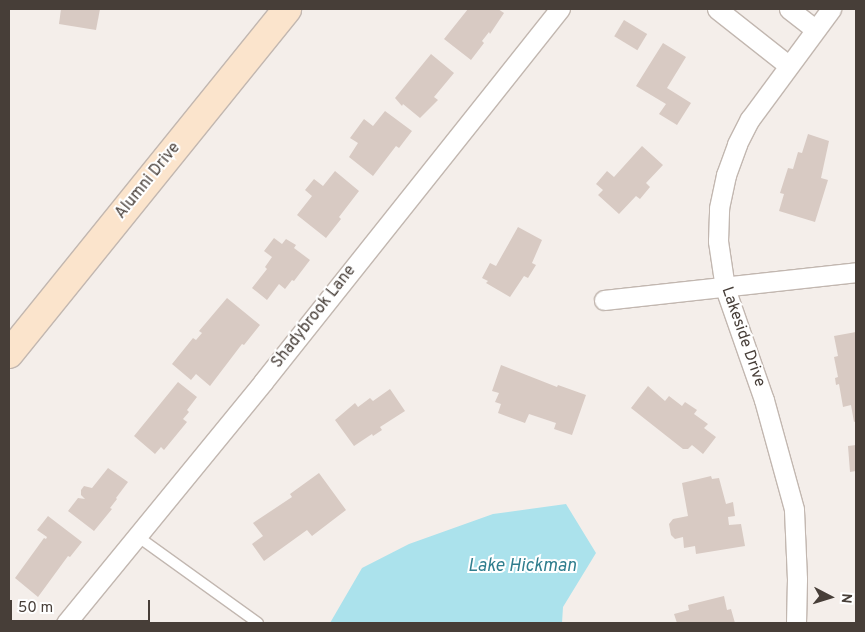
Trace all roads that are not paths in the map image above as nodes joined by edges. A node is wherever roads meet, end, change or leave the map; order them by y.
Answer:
1 (287, 9) edge
2 (560, 9) edge
3 (717, 9) edge
4 (789, 9) edge
5 (831, 9) edge
6 (815, 29) junction
7 (788, 65) junction
8 (856, 272) edge
9 (725, 288) junction
10 (604, 300) dead end
11 (9, 354) edge
12 (137, 536) junction
13 (66, 623) edge
14 (258, 623) edge
15 (796, 623) edge

1 - 11 main road, Alumni Drive
2 - 12 street, Shadybrook Lane
3 - 7 street
4 - 6 street
5 - 6 street, Lakeside Drive
6 - 7 street, Lakeside Drive
7 - 9 street, Lakeside Drive
8 - 9 street
9 - 10 street
9 - 15 street, Lakeside Drive
12 - 13 street, Shadybrook Lane
12 - 14 lane

